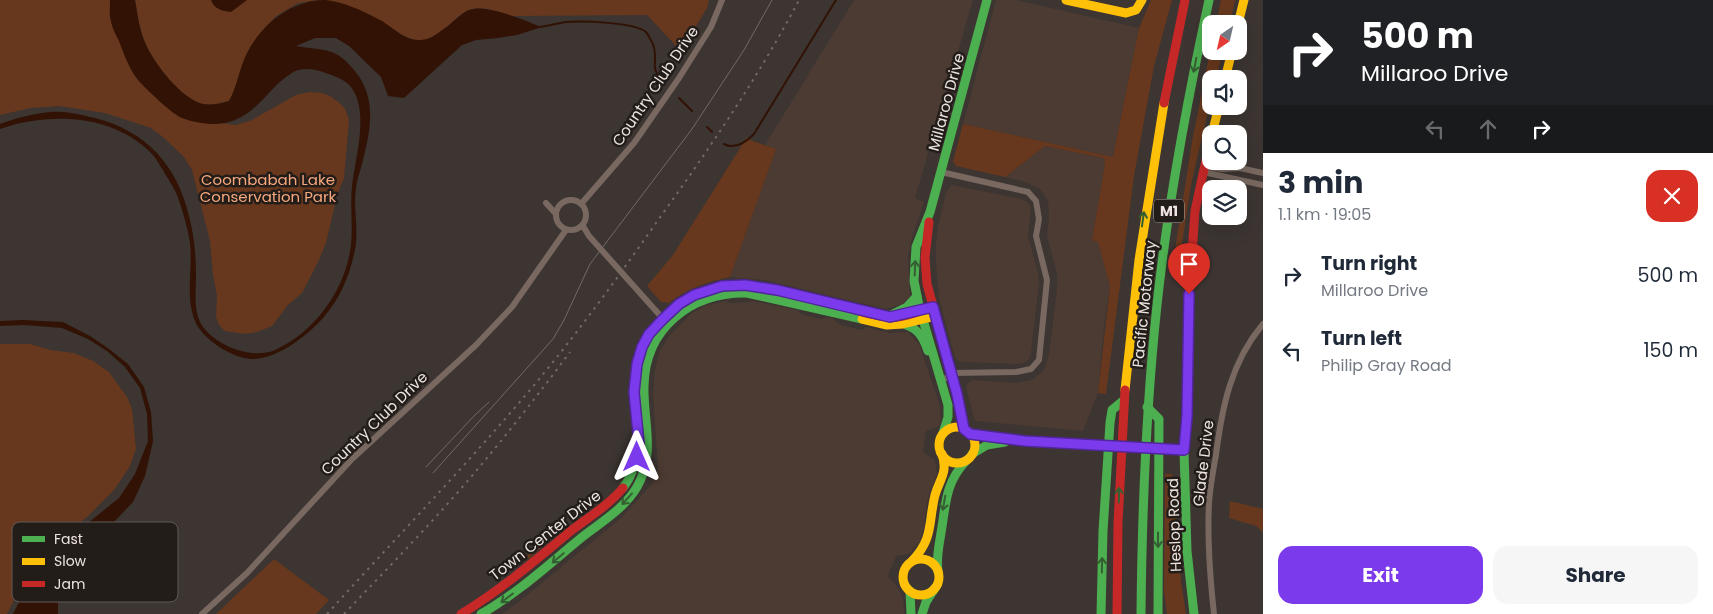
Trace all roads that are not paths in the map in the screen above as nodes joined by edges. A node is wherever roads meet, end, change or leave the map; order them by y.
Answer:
1 (722, 0) edge
2 (987, 0) edge
3 (1066, 0) edge
4 (1142, 0) edge
5 (1184, 0) edge
6 (1209, 0) edge
7 (1244, 0) edge
8 (1240, 15) edge
9 (1204, 170) edge
10 (1208, 170) edge
11 (1247, 170) edge
12 (941, 172) junction
13 (1263, 173) edge
14 (1263, 185) edge
15 (581, 204) junction
16 (559, 207) junction
17 (930, 212) junction
18 (556, 214) junction
19 (558, 224) junction
20 (583, 226) junction
21 (566, 230) junction
22 (576, 230) junction
23 (589, 236) junction
24 (556, 244) junction
25 (917, 296) junction
26 (836, 305) junction
27 (933, 307) junction
28 (922, 314) junction
29 (936, 316) junction
30 (856, 317) junction
31 (886, 317) junction
32 (665, 321) junction
33 (903, 324) junction
34 (1263, 324) edge
35 (952, 374) junction
36 (941, 378) junction
37 (1124, 400) junction
38 (1148, 407) junction
39 (967, 431) junction
40 (943, 434) junction
41 (1025, 441) junction
42 (1184, 450) junction
43 (942, 454) junction
44 (969, 457) junction
45 (912, 561) junction
46 (524, 572) junction
47 (938, 572) junction
48 (531, 580) junction
49 (935, 588) junction
50 (910, 591) junction
51 (202, 614) edge
52 (461, 614) edge
53 (480, 614) edge
54 (911, 614) edge
55 (922, 614) edge
56 (1101, 614) edge
57 (1116, 614) edge
58 (1141, 614) edge
59 (1158, 614) edge
60 (1194, 614) edge
61 (1214, 614) edge

1 - 15 street, Country Club Drive
2 - 12 main road, Millaroo Drive
3 - 4 main road
37 -> 5 main road, Pacific Motorway / M1
6 -> 38 main road, Pacific Motorway / M1
7 - 8 main road
9 - 42 main road, Heslop Road
10 - 14 street
11 - 13 street
12 - 17 main road, Millaroo Drive
12 - 35 street
15 - 16 street
15 - 20 street
16 - 18 street
16 - 18 street, Country Club Drive
25 -> 17 main road, Millaroo Drive
17 - 27 main road, Millaroo Drive
18 - 19 street, Country Club Drive
19 - 21 street
19 - 24 street, Country Club Drive
20 - 22 street
20 - 23 street
21 - 22 street
21 - 24 street, Country Club Drive
22 - 23 street
23 - 32 street
24 - 51 street, Country Club Drive
25 - 28 main road, Millaroo Drive
25 - 31 main road
26 - 30 main road
26 - 31 main road
26 - 32 main road
27 - 28 main road
27 - 29 main road, Millaroo Drive
28 - 29 main road
28 - 31 main road
28 - 33 main road
28 - 36 main road, Millaroo Drive
29 - 35 main road, Millaroo Drive
30 - 32 main road
30 - 33 main road
32 - 46 main road, Town Center Drive
32 -> 48 main road, Town Center Drive
33 - 36 main road
34 - 61 street, Glade Drive
35 - 36 street
35 - 39 main road, Millaroo Drive
36 - 40 main road, Millaroo Drive
56 -> 37 main road
57 -> 37 main road, Pacific Motorway / M1
38 - 58 main road, Pacific Motorway / M1
38 -> 59 main road
39 - 40 main road
39 - 41 main road
39 - 44 main road
40 - 43 main road
41 - 42 main road
41 - 44 main road
42 - 60 main road, Heslop Road
43 - 44 main road
43 - 45 main road
44 -> 47 main road
45 - 47 main road
45 - 50 main road
46 - 48 main road
46 - 52 main road, Town Center Drive
47 - 49 main road
48 -> 53 main road, Town Center Drive
49 - 50 main road
49 - 55 main road
50 - 54 main road

